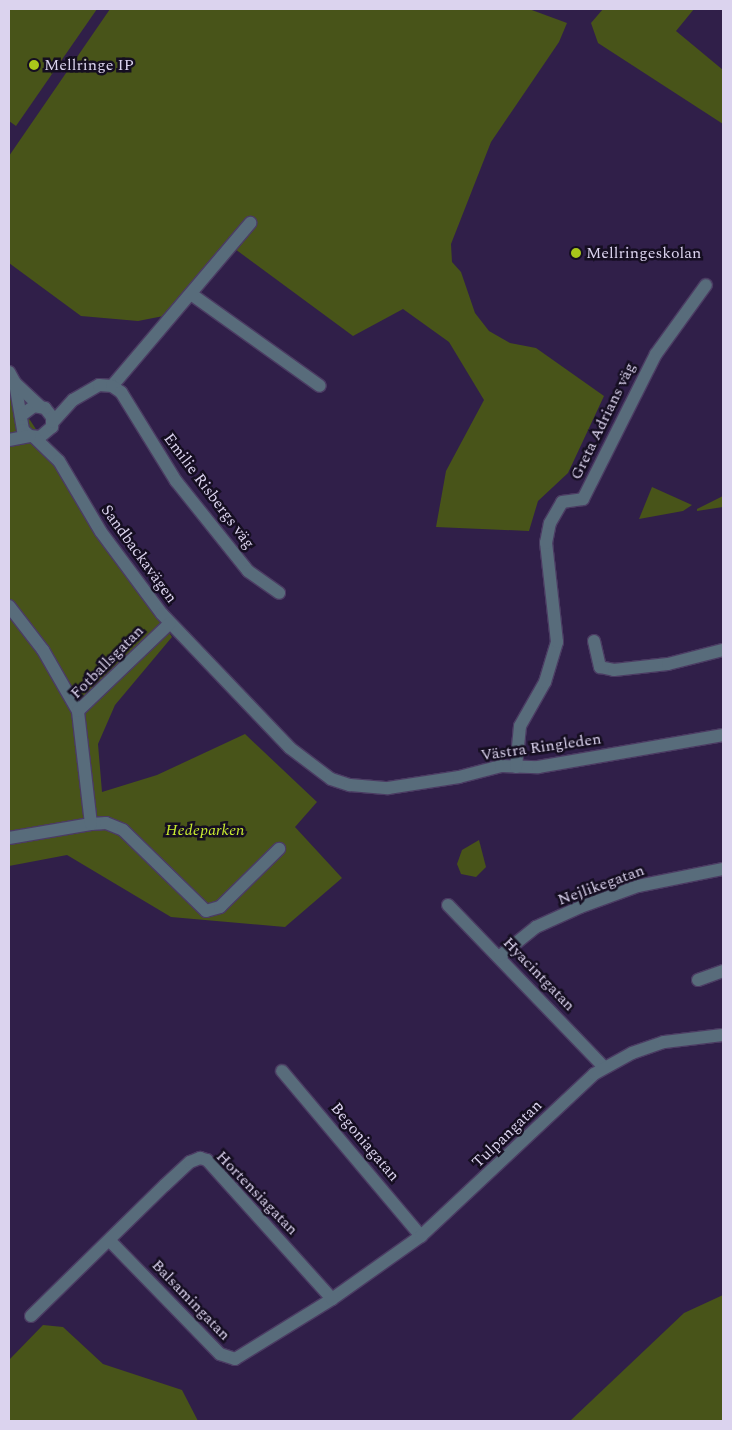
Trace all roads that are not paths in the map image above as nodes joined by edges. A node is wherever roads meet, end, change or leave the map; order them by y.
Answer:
1 (250, 223) dead end
2 (706, 284) dead end
3 (191, 294) junction
4 (12, 377) edge
5 (112, 386) junction
6 (320, 386) dead end
7 (73, 400) junction
8 (42, 407) junction
9 (22, 418) junction
10 (52, 425) junction
11 (9, 434) edge
12 (33, 437) junction
13 (9, 440) edge
14 (59, 461) junction
15 (279, 593) dead end
16 (11, 613) edge
17 (170, 623) junction
18 (594, 641) dead end
19 (723, 650) edge
20 (203, 659) joint
21 (78, 711) junction
22 (723, 735) edge
23 (516, 767) junction
24 (91, 824) junction
25 (9, 838) edge
26 (279, 849) dead end
27 (723, 869) edge
28 (448, 905) dead end
29 (500, 956) junction
30 (723, 971) edge
31 (698, 980) dead end
32 (723, 1035) edge
33 (604, 1067) junction
34 (282, 1071) dead end
35 (421, 1236) junction
36 (110, 1241) junction
37 (332, 1299) junction
38 (31, 1316) dead end

1 - 3 street
2 - 23 street, Greta Adrians väg
3 - 5 street
3 - 6 street
4 - 8 street
4 - 9 street
5 - 7 street
5 - 15 street, Emilie Risbergs väg
7 - 8 street
7 - 10 street
8 - 9 street
8 - 10 street
9 - 11 street
9 - 12 street
10 - 12 street
10 - 14 street, Sandbackavägen
12 - 13 street
12 - 14 street, Sandbackavägen
14 - 17 street, Sandbackavägen
16 - 21 street
17 - 20 street, Sandbackavägen
17 - 21 street, Fotballsgatan
18 - 19 street
20 - 23 street, Västra Ringleden
21 - 24 street, Fotballsgatan
22 - 23 street, Västra Ringleden
24 - 25 street
24 - 26 street
27 - 29 street, Nejlikegatan
28 - 29 street, Hyacintgatan
29 - 33 street, Hyacintgatan
30 - 31 street
32 - 33 street, Tulpangatan
33 - 35 street, Tulpangatan
34 - 35 street, Begoniagatan
35 - 37 street, Tulpangatan
36 - 37 street, Balsamingatan
36 - 37 street, Hortensiagatan
36 - 38 street

